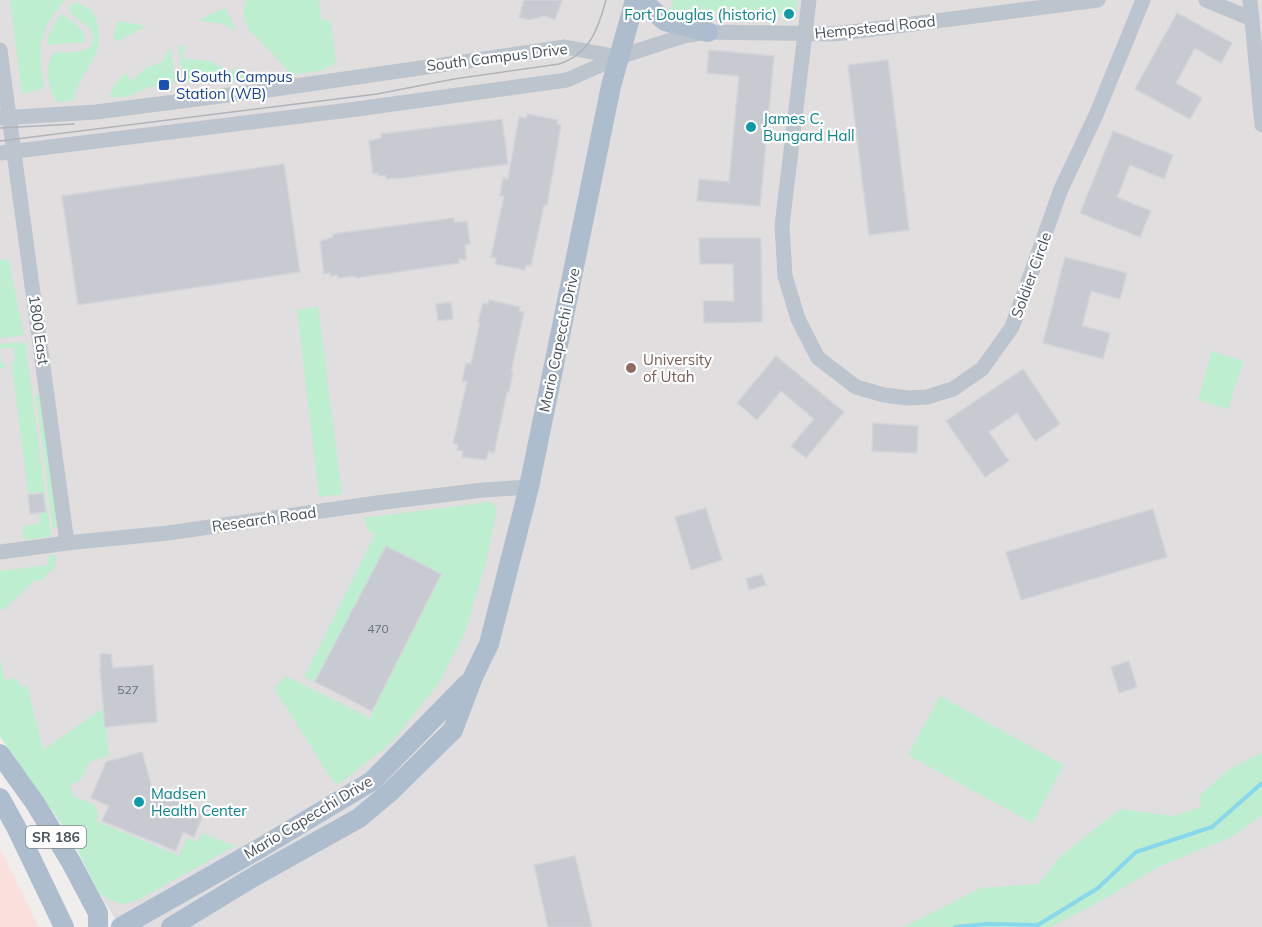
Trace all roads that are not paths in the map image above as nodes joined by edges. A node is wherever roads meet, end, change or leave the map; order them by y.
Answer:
1 (635, 0) edge
2 (641, 0) edge
3 (808, 0) edge
4 (1098, 0) edge
5 (1143, 0) edge
6 (1206, 0) edge
7 (1250, 0) edge
8 (1252, 19) junction
9 (708, 32) junction
10 (803, 34) junction
11 (0, 50) edge
12 (619, 57) junction
13 (4, 118) edge
14 (1262, 125) edge
15 (6, 153) edge
16 (529, 487) junction
17 (67, 543) junction
18 (0, 552) edge
19 (473, 678) junction
20 (0, 754) edge
21 (0, 798) edge
22 (255, 876) junction
23 (64, 927) edge
24 (98, 927) edge
25 (121, 927) edge
26 (171, 927) edge
27 (194, 927) edge

1 - 12 main road, Mario Capecchi Drive
2 - 9 main road
3 - 10 street, Soldier Circle
4 - 10 street, Hempstead Road
5 - 10 street, Soldier Circle
6 - 8 street
7 - 8 street
8 - 14 street
9 - 10 street, Hempstead Road
9 - 12 street, Hempstead Road
11 - 13 street, 1800 East
12 - 13 street, South Campus Drive
12 - 15 street, South Campus Drive
12 - 16 main road, Mario Capecchi Drive
13 - 15 street, 1800 East
15 - 17 street, 1800 East
16 - 17 street, Research Road
16 - 19 main road, Mario Capecchi Drive
17 - 18 street, Research Road
19 - 22 main road, Mario Capecchi Drive
19 - 25 main road, Mario Capecchi Drive
20 - 24 main road, SR 186
21 - 23 main road, SR 186
22 - 26 main road, Mario Capecchi Drive
22 - 27 main road

